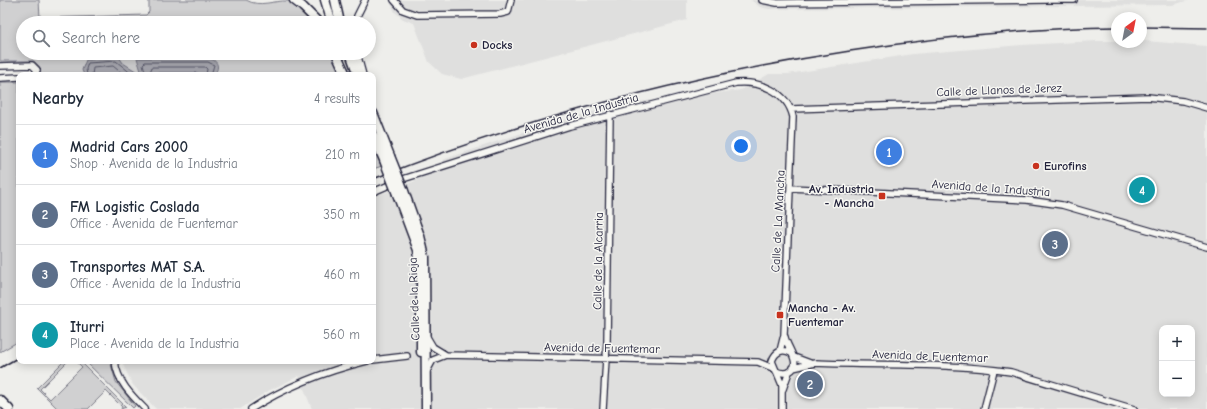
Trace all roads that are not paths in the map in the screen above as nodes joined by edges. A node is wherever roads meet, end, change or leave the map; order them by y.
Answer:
1 (294, 0) edge
2 (325, 0) edge
3 (335, 0) edge
4 (365, 0) edge
5 (394, 0) edge
6 (511, 0) edge
7 (762, 0) edge
8 (1046, 0) edge
9 (1049, 0) edge
10 (1074, 0) edge
11 (898, 1) edge
12 (312, 16) edge
13 (330, 16) edge
14 (338, 16) edge
15 (357, 16) edge
16 (339, 60) edge
17 (345, 60) edge
18 (353, 60) edge
19 (359, 60) edge
20 (0, 66) edge
21 (36, 72) edge
22 (345, 72) edge
23 (349, 72) edge
24 (357, 72) edge
25 (362, 72) edge
26 (16, 77) edge
27 (0, 78) edge
28 (1207, 108) edge
29 (792, 109) junction
30 (610, 114) junction
31 (376, 123) edge
32 (376, 140) edge
33 (387, 158) junction
34 (791, 188) junction
35 (376, 191) edge
36 (400, 192) junction
37 (1207, 247) edge
38 (784, 335) junction
39 (427, 337) junction
40 (778, 353) junction
41 (446, 355) junction
42 (793, 355) junction
43 (407, 356) dead end
44 (606, 359) junction
45 (376, 360) edge
46 (758, 362) junction
47 (815, 363) junction
48 (116, 364) edge
49 (355, 364) edge
50 (775, 370) junction
51 (791, 370) junction
52 (994, 370) junction
53 (427, 371) junction
54 (783, 389) junction
55 (0, 400) edge
56 (9, 409) edge
57 (145, 409) edge
58 (251, 409) edge
59 (421, 409) edge
60 (426, 409) edge
61 (603, 409) edge
62 (782, 409) edge
63 (984, 409) edge
64 (1134, 409) edge

1 - 12 main road
2 - 13 main road
3 - 14 main road
4 - 15 street
5 - 6 street
7 - 11 street
8 - 11 street
9 - 10 street
16 - 22 main road
17 - 23 main road
18 - 24 main road
19 - 25 street
20 - 21 street
26 - 27 street
28 - 29 street, Calle de Llanos de Jerez
29 - 30 street, Avenida de la Industria
29 - 34 street, Calle de La Mancha
30 - 35 street, Avenida de la Industria
30 - 44 street, Calle de la Alcarria
31 - 33 main road
32 - 33 main road
33 - 36 main road, bridge
34 - 37 street, Avenida de la Industria
34 - 38 street, Calle de La Mancha
36 - 39 main road, Calle de la Rioja
36 - 59 main road, Calle de la Rioja
38 - 40 street, Calle de La Mancha
38 - 42 street, Calle de La Mancha
39 - 41 street
39 - 53 main road, Calle de la Rioja
40 - 42 street
40 - 46 street, Avenida de Fuentemar
40 - 50 street
41 - 44 street, Avenida de Fuentemar
41 - 53 street
42 - 47 street, Avenida de Fuentemar
42 - 51 street
43 - 45 street
44 - 46 street, Avenida de Fuentemar
44 - 61 street, Calle de la Alcarria
46 - 50 street, Avenida de Fuentemar
47 - 51 street, Avenida de Fuentemar
47 - 52 street, Avenida de Fuentemar
48 - 57 street
49 - 58 street
50 - 51 street
50 - 54 street
51 - 54 street
52 - 63 street
52 - 64 street, Avenida de Fuentemar
53 - 60 main road, Calle de la Rioja
54 - 62 street
55 - 56 main road

